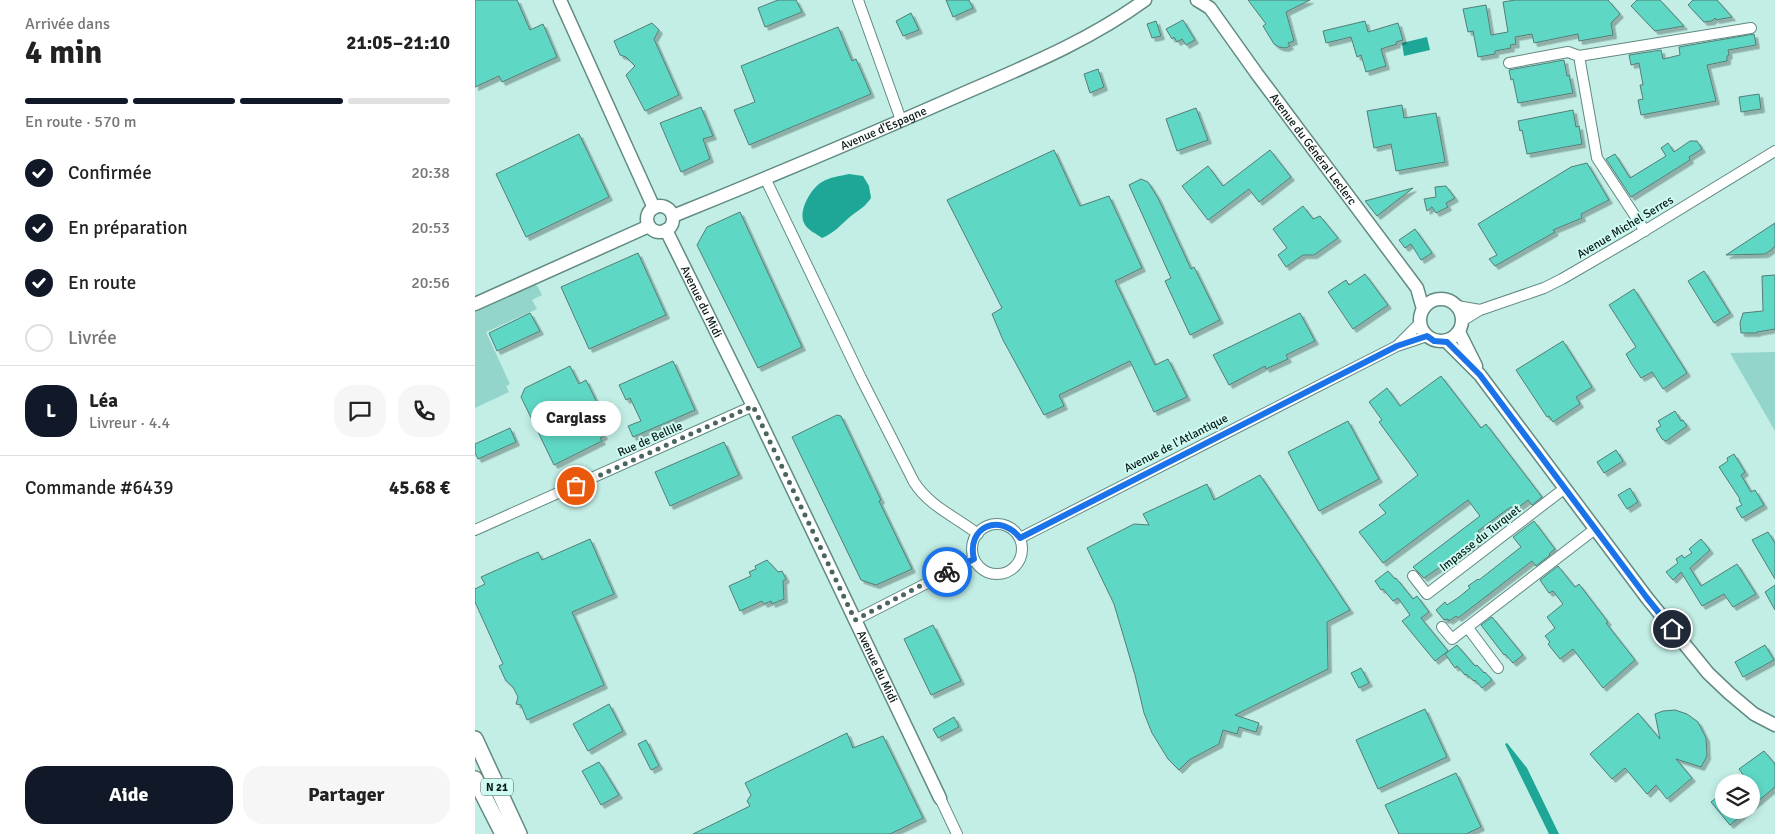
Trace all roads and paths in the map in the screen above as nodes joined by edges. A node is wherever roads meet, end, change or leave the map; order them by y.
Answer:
1 (560, 0) edge
2 (857, 0) edge
3 (1150, 0) edge
4 (1197, 0) edge
5 (1140, 4) edge
6 (1209, 4) edge
7 (1751, 28) dead end
8 (1579, 56) junction
9 (1509, 63) dead end
10 (901, 120) junction
11 (1775, 150) edge
12 (765, 178) junction
13 (654, 208) junction
14 (673, 216) junction
15 (649, 226) junction
16 (666, 230) junction
17 (1645, 231) junction
18 (1417, 288) junction
19 (1439, 299) junction
20 (475, 304) edge
21 (1457, 306) junction
22 (1423, 309) junction
23 (1480, 310) junction
24 (1420, 323) junction
25 (1461, 326) junction
26 (1427, 336) junction
27 (1447, 342) junction
28 (1397, 346) junction
29 (1480, 375) junction
30 (753, 406) junction
31 (1565, 488) junction
32 (1595, 529) junction
33 (475, 530) edge
34 (978, 534) junction
35 (1020, 538) junction
36 (974, 559) junction
37 (1413, 576) dead end
38 (855, 620) junction
39 (1442, 627) dead end
40 (1468, 628) junction
41 (1498, 668) dead end
42 (1775, 725) edge
43 (475, 739) edge
44 (475, 779) edge
45 (940, 798) joint
46 (503, 834) edge
47 (519, 834) edge
48 (957, 834) edge

1 - 13 street
2 - 10 street
3 - 5 street
4 - 6 street, Avenue du Général Leclerc
5 - 10 street, Avenue d'Espagne
6 - 18 street, Avenue du Général Leclerc
7 - 8 street
8 - 9 street
8 - 17 street
10 - 12 street, Avenue d'Espagne
11 - 17 street, Avenue Michel Serres
12 - 14 street, Avenue d'Espagne
12 - 34 street
13 - 14 street
13 - 15 street
14 - 16 street
15 - 16 street
15 - 20 street
16 - 30 street, Avenue du Midi
17 - 23 street, Avenue Michel Serres
18 - 19 street, Avenue du Général Leclerc
18 - 22 street, Avenue du Général Leclerc
19 - 21 street
19 - 22 street
21 - 23 street, Avenue Michel Serres
21 - 25 street
22 - 24 street
23 - 25 street, Avenue Michel Serres
24 - 26 street
24 - 28 street, Avenue de l'Atlantique
25 - 27 street
25 - 29 street
26 - 27 street
26 - 28 street, Avenue de l'Atlantique
27 - 29 street
28 - 35 street, Avenue de l'Atlantique
29 - 31 street
30 - 33 street, Rue de Bellile
30 - 38 street, Avenue du Midi
31 - 32 street
31 - 37 street, Impasse du Turquet
32 - 40 street
32 - 42 street
34 - 35 street
34 - 36 street
35 - 36 street
36 - 38 street
38 - 45 street, Avenue du Midi
39 - 40 street
40 - 41 street
43 - 47 main road, N 21
44 - 46 main road, N 21
45 - 48 street, Avenue du Midi

